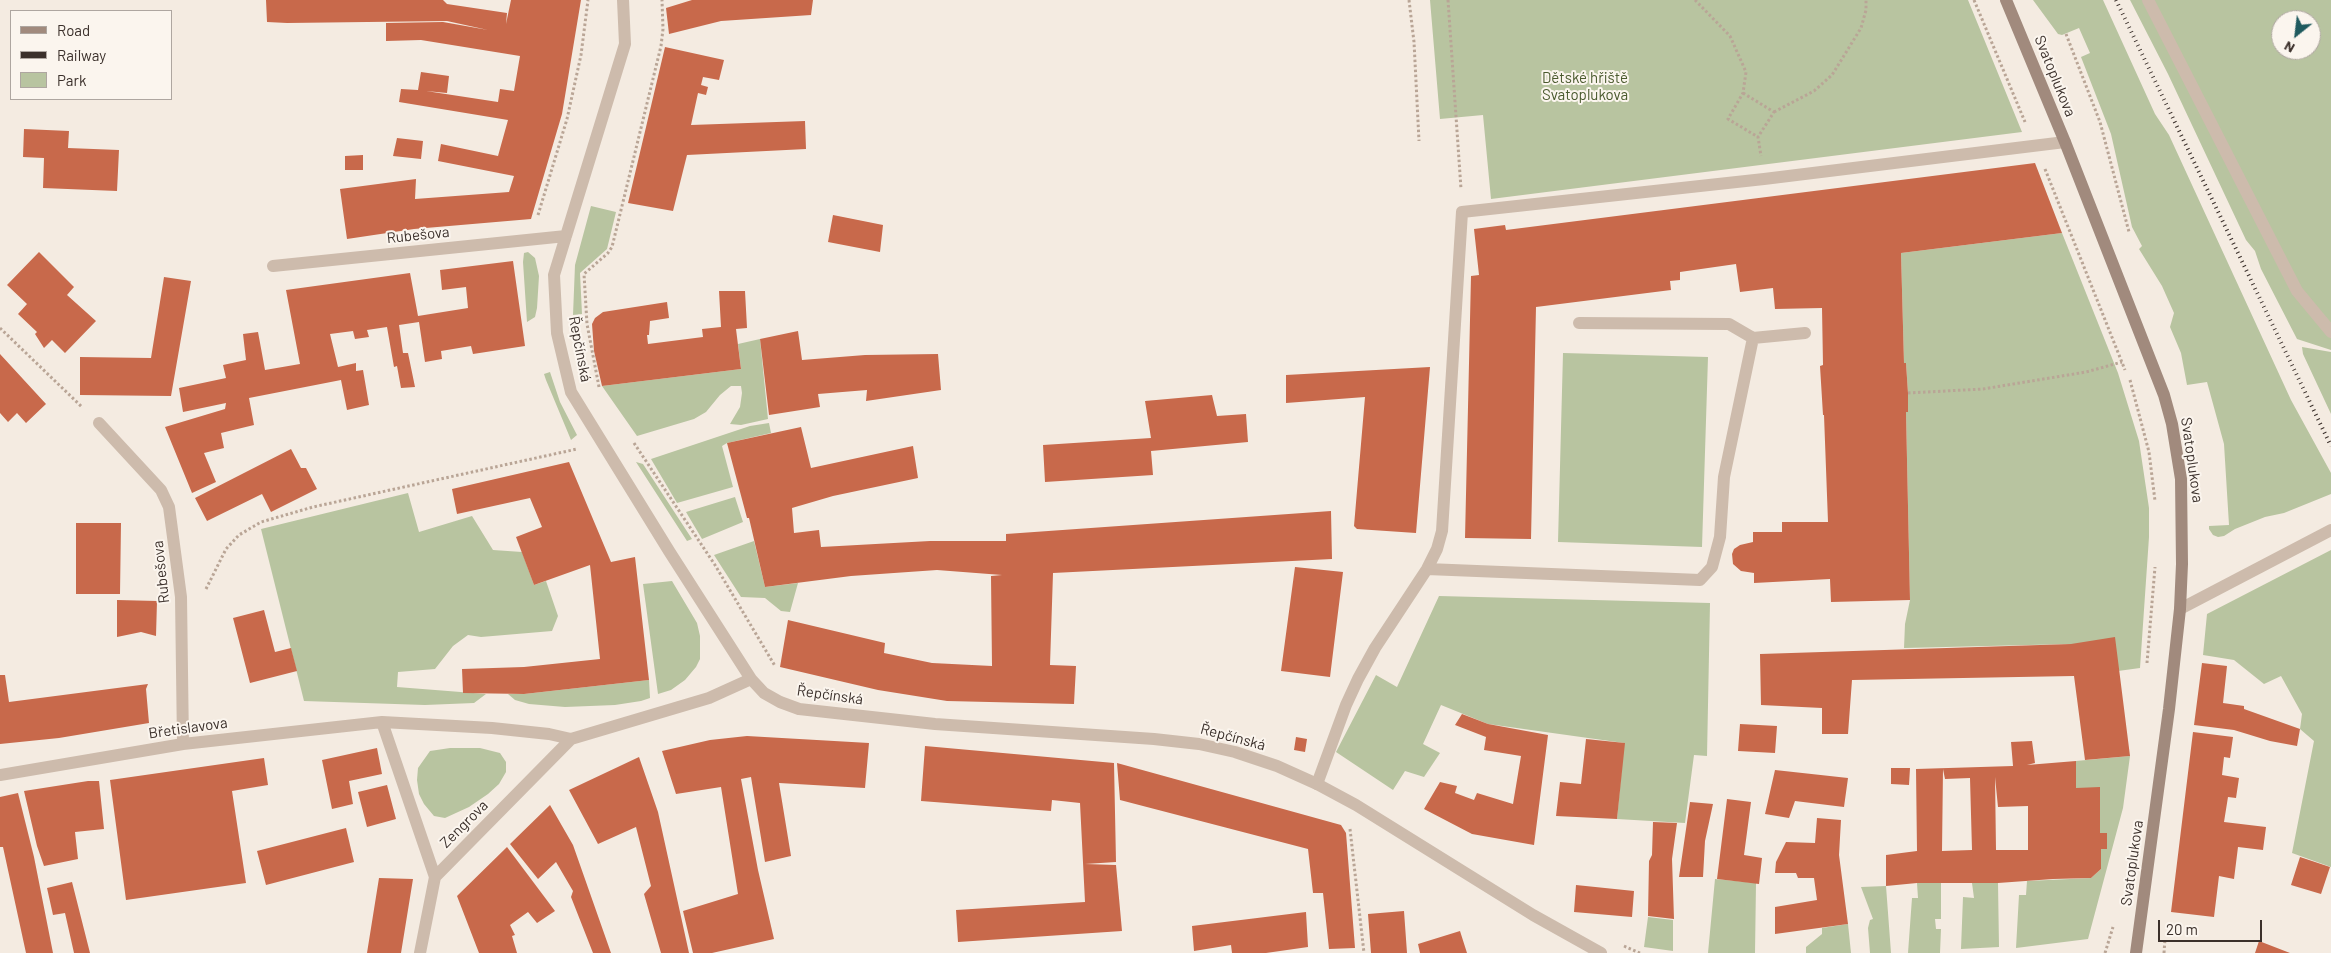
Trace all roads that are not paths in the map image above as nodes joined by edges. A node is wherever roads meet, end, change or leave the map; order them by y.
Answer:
1 (623, 0) edge
2 (2006, 0) edge
3 (2148, 0) edge
4 (2065, 142) junction
5 (566, 236) junction
6 (274, 266) dead end
7 (1579, 323) dead end
8 (2331, 332) edge
9 (1804, 333) dead end
10 (1753, 338) junction
11 (99, 423) road end
12 (2331, 530) edge
13 (1427, 569) junction
14 (2180, 609) junction
15 (751, 679) junction
16 (382, 722) junction
17 (571, 739) junction
18 (183, 744) junction
19 (0, 776) edge
20 (1317, 784) junction
21 (435, 877) junction
22 (420, 953) edge
23 (1601, 953) edge
24 (2136, 953) edge

1 - 5 street, Řepčínská
2 - 4 main road, Svatoplukova
3 - 8 street
4 - 13 street
4 - 14 main road, Svatoplukova
5 - 6 street, Rubešova
5 - 15 street, Řepčínská
7 - 10 street
9 - 10 street
10 - 13 street
11 - 18 street, Rubešova
12 - 14 street
13 - 20 street
14 - 24 main road, Svatoplukova
15 - 17 street
15 - 20 street, Řepčínská
16 - 17 street, Břetislavova
16 - 18 street, Břetislavova
16 - 21 street
17 - 21 street, Zengrova
18 - 19 street, Břetislavova
20 - 23 street, Řepčínská
21 - 22 street

